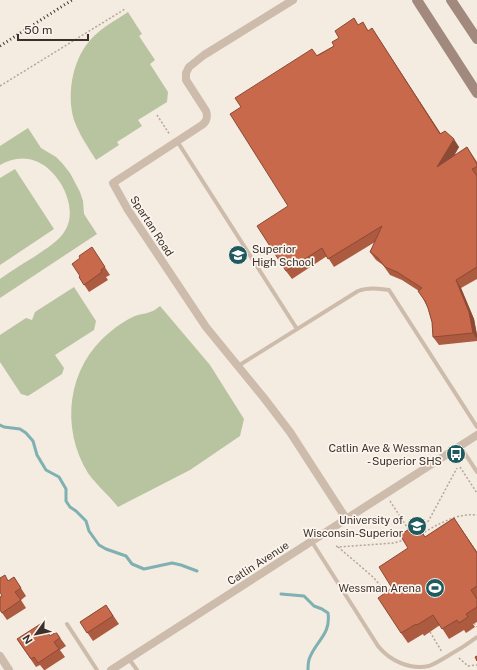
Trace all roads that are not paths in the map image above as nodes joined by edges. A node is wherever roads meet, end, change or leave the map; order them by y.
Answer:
1 (293, 0) edge
2 (417, 0) edge
3 (451, 0) edge
4 (477, 39) edge
5 (476, 90) edge
6 (176, 142) junction
7 (297, 329) junction
8 (238, 366) junction
9 (477, 427) edge
10 (477, 435) edge
11 (460, 446) junction
12 (477, 472) edge
13 (347, 520) junction
14 (312, 542) junction
15 (67, 624) dead end
16 (477, 637) edge
17 (0, 656) edge
18 (129, 659) junction
19 (9, 670) edge
20 (97, 670) edge
21 (111, 670) edge
22 (136, 670) edge

1 - 6 street, Spartan Road
2 - 5 main road
3 - 4 main road
6 - 7 lane
6 - 8 street, Spartan Road
7 - 8 lane
7 - 9 lane
8 - 13 street, Spartan Road
10 - 11 street, Catlin Avenue
11 - 12 lane
11 - 13 street, Catlin Avenue
13 - 14 street, Catlin Avenue
14 - 16 lane
14 - 18 street, Catlin Avenue
15 - 20 lane
17 - 19 street
18 - 21 street, Catlin Avenue
18 - 22 lane

